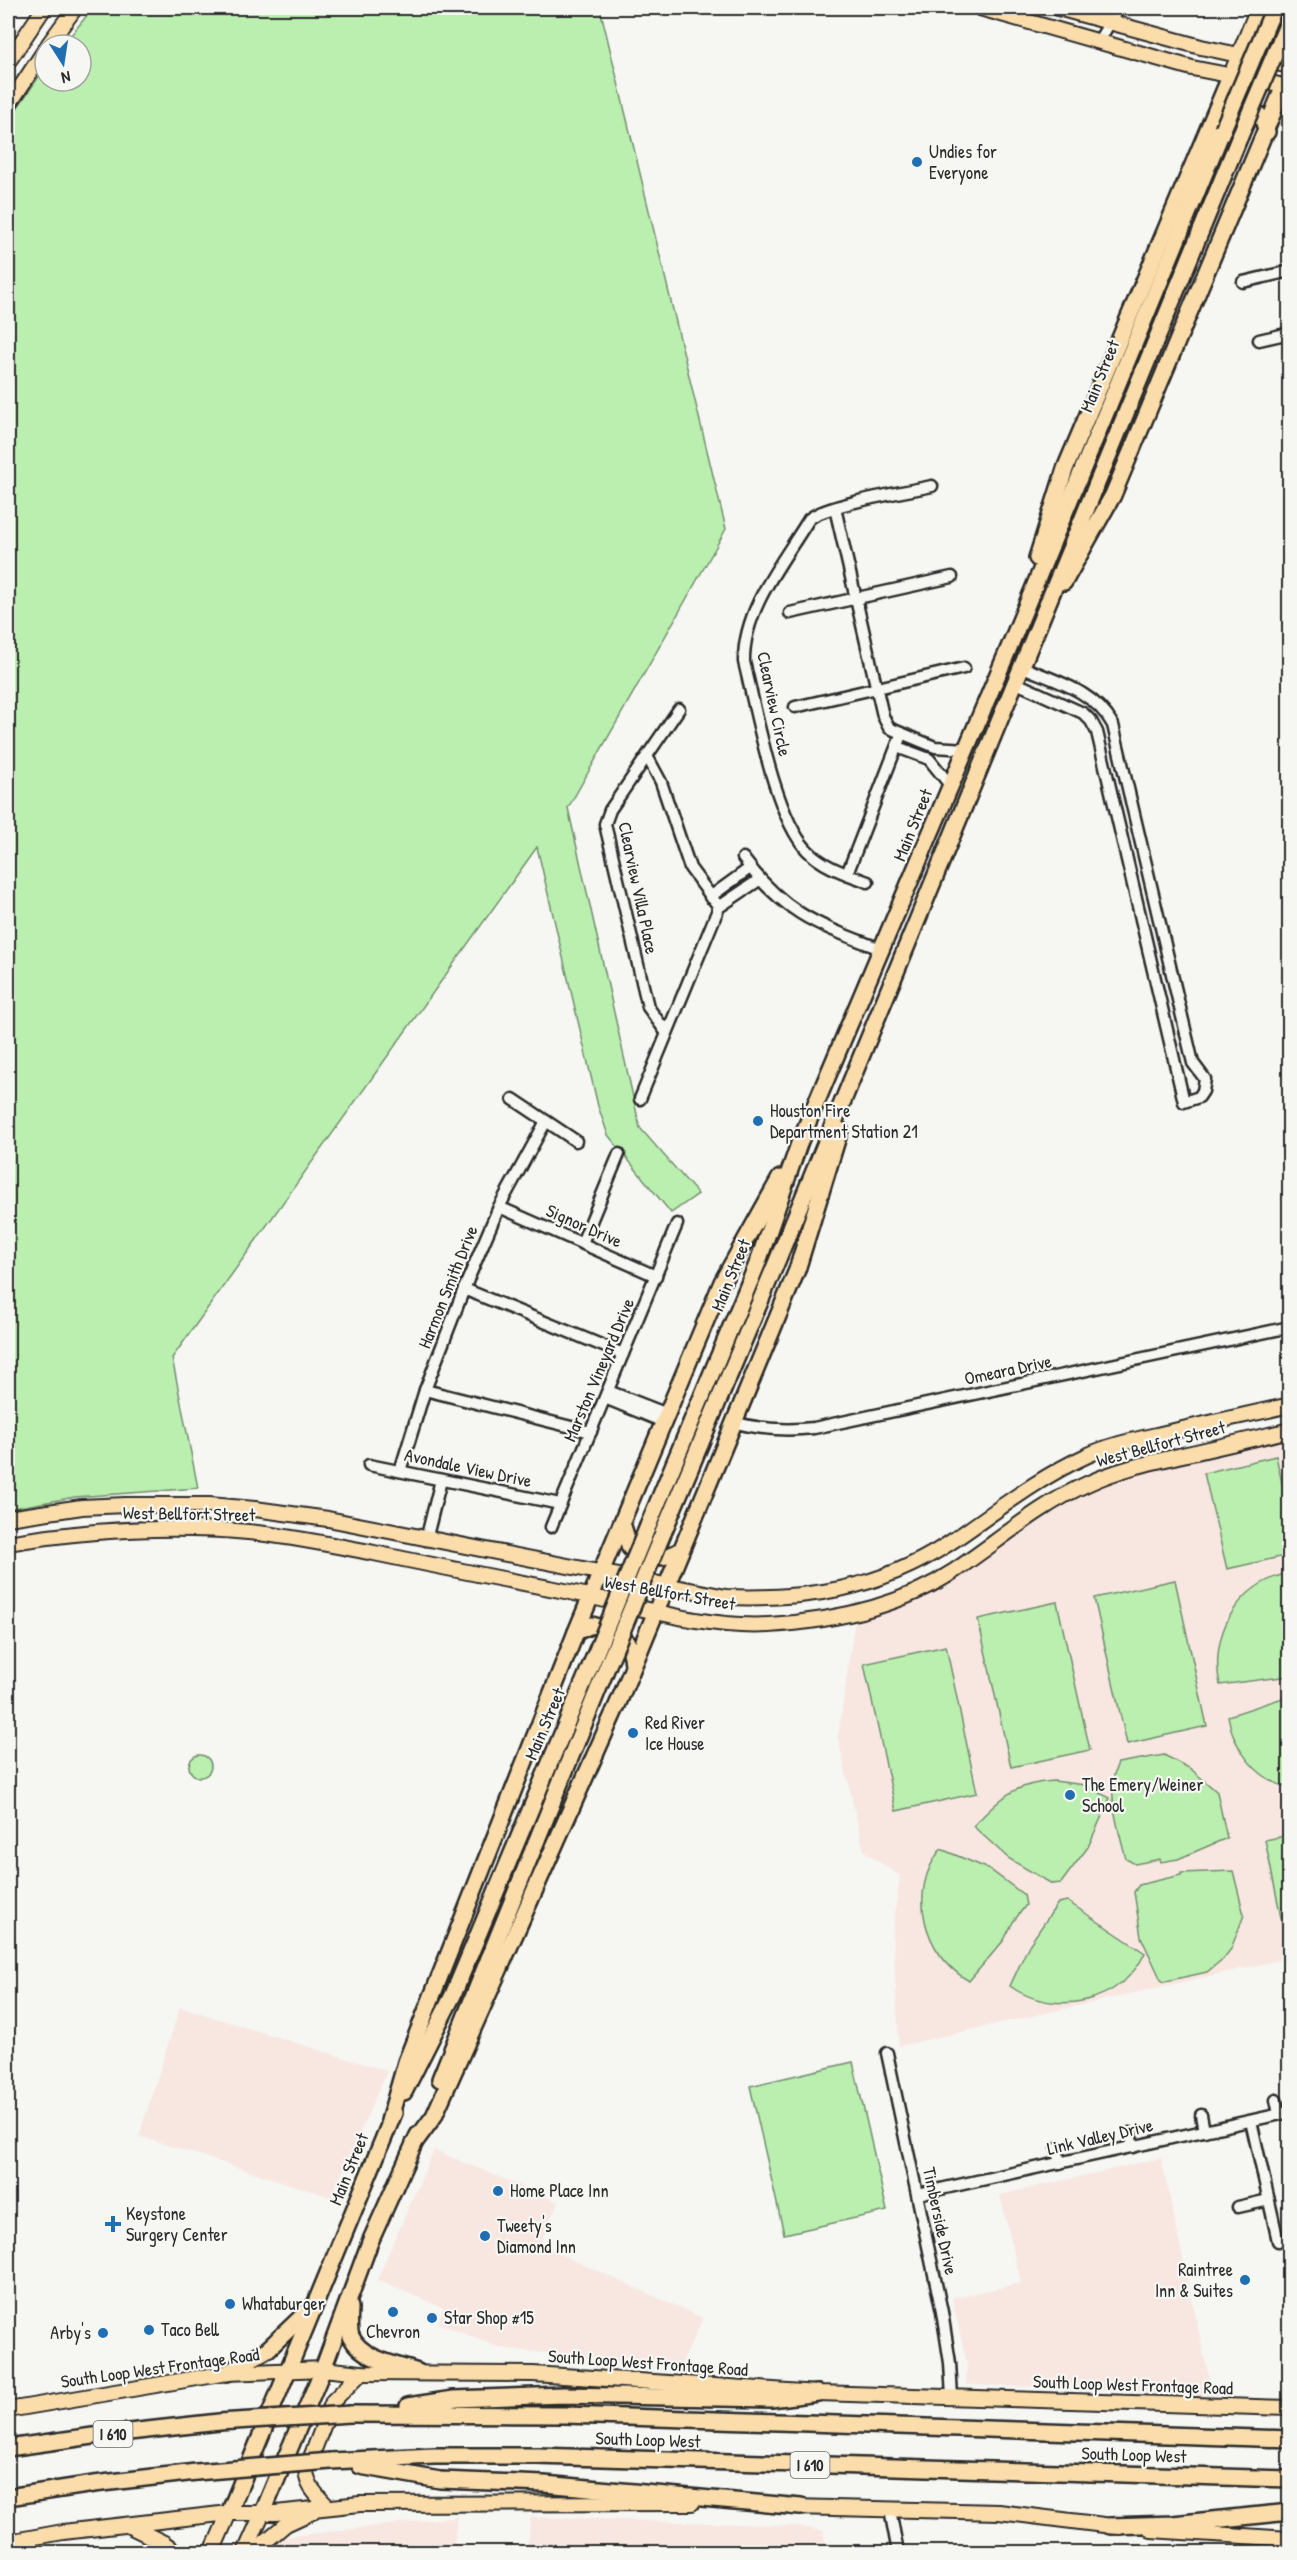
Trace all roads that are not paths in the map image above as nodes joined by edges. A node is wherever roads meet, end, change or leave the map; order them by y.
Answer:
1 (44, 8) edge
2 (75, 8) edge
3 (980, 8) edge
4 (1058, 8) edge
5 (1119, 8) edge
6 (1257, 8) edge
7 (1274, 8) edge
8 (1290, 18) edge
9 (1108, 22) junction
10 (57, 33) edge
11 (1290, 36) edge
12 (1098, 42) junction
13 (1238, 55) junction
14 (11, 56) edge
15 (33, 64) edge
16 (1290, 66) edge
17 (33, 68) edge
18 (1230, 76) junction
19 (1288, 82) edge
20 (8, 106) edge
21 (1214, 115) junction
22 (1267, 132) junction
23 (1290, 271) edge
24 (1243, 282) dead end
25 (1290, 333) edge
26 (1259, 340) dead end
27 (932, 486) dead end
28 (835, 508) junction
29 (952, 577) dead end
30 (855, 598) junction
31 (790, 613) dead end
32 (1029, 644) junction
33 (1006, 655) junction
34 (1020, 666) junction
35 (964, 668) dead end
36 (1014, 682) junction
37 (876, 688) junction
38 (795, 707) dead end
39 (679, 709) dead end
40 (901, 735) junction
41 (925, 743) junction
42 (897, 747) junction
43 (966, 749) junction
44 (1120, 755) junction
45 (647, 756) junction
46 (922, 756) junction
47 (1103, 759) junction
48 (950, 785) junction
49 (743, 858) dead end
50 (750, 868) junction
51 (847, 874) junction
52 (759, 880) junction
53 (868, 882) dead end
54 (710, 897) junction
55 (719, 907) junction
56 (1155, 907) junction
57 (1138, 910) junction
58 (883, 950) junction
59 (666, 1032) junction
60 (869, 1035) junction
61 (1187, 1039) junction
62 (1170, 1043) junction
63 (513, 1099) dead end
64 (640, 1100) dead end
65 (545, 1123) junction
66 (800, 1141) junction
67 (576, 1142) dead end
68 (619, 1154) dead end
69 (499, 1207) junction
70 (677, 1224) dead end
71 (582, 1242) junction
72 (656, 1276) junction
73 (464, 1289) junction
74 (1290, 1327) edge
75 (623, 1354) junction
76 (425, 1390) junction
77 (606, 1394) junction
78 (1290, 1405) edge
79 (666, 1418) junction
80 (733, 1422) junction
81 (1290, 1430) edge
82 (591, 1432) junction
83 (1142, 1438) junction
84 (1148, 1463) junction
85 (369, 1465) dead end
86 (400, 1471) junction
87 (441, 1480) junction
88 (560, 1504) junction
89 (255, 1509) junction
90 (8, 1518) edge
91 (980, 1521) junction
92 (622, 1523) junction
93 (551, 1527) dead end
94 (251, 1532) junction
95 (426, 1540) junction
96 (995, 1541) junction
97 (8, 1543) edge
98 (680, 1551) junction
99 (421, 1563) junction
100 (601, 1572) junction
101 (665, 1586) junction
102 (839, 1591) junction
103 (591, 1596) junction
104 (655, 1612) junction
105 (843, 1616) junction
106 (576, 1632) junction
107 (633, 1668) junction
108 (887, 2053) dead end
109 (1276, 2100) dead end
110 (1285, 2113) edge
111 (1201, 2115) dead end
112 (390, 2121) junction
113 (1251, 2121) junction
114 (1204, 2131) junction
115 (1130, 2133) dead end
116 (414, 2143) junction
117 (1133, 2147) junction
118 (1057, 2148) dead end
119 (1060, 2163) junction
120 (918, 2194) junction
121 (1269, 2200) junction
122 (1238, 2207) dead end
123 (1278, 2241) dead end
124 (350, 2297) junction
125 (315, 2304) junction
126 (323, 2369) junction
127 (289, 2370) junction
128 (418, 2372) junction
129 (227, 2373) junction
130 (361, 2373) junction
131 (818, 2392) junction
132 (952, 2397) junction
133 (1290, 2408) edge
134 (8, 2410) edge
135 (351, 2414) junction
136 (1290, 2439) edge
137 (8, 2448) edge
138 (331, 2461) junction
139 (1290, 2480) edge
140 (8, 2497) edge
141 (327, 2506) junction
142 (801, 2507) junction
143 (890, 2510) junction
144 (263, 2512) junction
145 (1290, 2512) edge
146 (229, 2513) junction
147 (127, 2525) junction
148 (1110, 2526) junction
149 (1290, 2540) edge
150 (8, 2542) edge
151 (176, 2553) edge
152 (212, 2553) edge
153 (245, 2553) edge
154 (253, 2553) edge
155 (898, 2553) edge

1 - 14 main road
2 - 10 main road
3 - 12 main road
4 - 9 main road
5 - 9 street
6 - 11 main road
6 - 13 main road
7 - 33 highway, Main Street, bridge
8 - 32 highway, Main Street, bridge
9 - 12 street
9 - 13 main road
12 - 18 main road
13 - 16 main road
13 - 18 main road
14 - 15 main road
17 - 20 main road
18 - 19 main road
18 - 21 highway
19 - 22 highway
21 - 22 highway
21 - 33 highway
22 - 32 highway
23 - 24 street
25 - 26 street
27 - 28 street, Clearview Circle
28 - 30 street
28 - 51 street, Clearview Circle
29 - 30 street
30 - 31 street
30 - 37 street
32 - 34 highway, Main Street
33 - 43 highway, Main Street
34 - 36 highway, Main Street
34 - 44 street
35 - 37 street, Clearview Circle
36 - 47 street
36 - 60 highway, Main Street
37 - 38 street, Clearview Circle
37 - 40 street
39 - 45 street, Clearview Villa Place
40 - 41 street
40 - 42 street
41 - 43 street
41 - 46 street
42 - 46 street
42 - 51 street
43 - 48 highway, Main Street
44 - 47 street
44 - 56 street
45 - 54 street
45 - 59 street, Clearview Villa Place
46 - 48 street
47 - 57 street
48 - 58 highway, Main Street
49 - 50 street
50 - 52 street
50 - 54 street
51 - 53 street, Clearview Circle
52 - 55 street
52 - 58 street
54 - 55 street
55 - 59 street
56 - 57 street
56 - 61 street
57 - 62 street
58 - 66 highway, Main Street
59 - 64 street
60 - 80 highway
60 - 116 highway, Main Street, bridge
61 - 62 street
61 - 62 street
63 - 65 street
65 - 67 street
65 - 69 street, Harmon Smith Drive
66 - 79 highway
66 - 112 highway, Main Street, bridge
68 - 71 street
69 - 71 street, Signor Drive
69 - 73 street, Harmon Smith Drive
70 - 72 street, Marston Vineyard Drive
71 - 72 street, Signor Drive
72 - 75 street, Marston Vineyard Drive
73 - 75 street
73 - 76 street, Harmon Smith Drive
74 - 80 street, Omeara Drive
75 - 77 street, Marston Vineyard Drive
76 - 82 street
76 - 86 street, Harmon Smith Drive
77 - 79 street
77 - 82 street, Marston Vineyard Drive
78 - 83 main road, West Bellfort Street
79 - 92 highway
80 - 98 highway
81 - 84 main road, West Bellfort Street
82 - 88 street, Marston Vineyard Drive
83 - 84 main road
83 - 91 main road, West Bellfort Street
84 - 96 main road, West Bellfort Street
85 - 86 street, Avondale View Drive
86 - 87 street, Avondale View Drive
87 - 88 street, Avondale View Drive
87 - 95 street
88 - 93 street, Marston Vineyard Drive
89 - 90 main road, West Bellfort Street
89 - 94 main road
89 - 95 main road, West Bellfort Street
91 - 96 main road
91 - 102 main road, West Bellfort Street
92 - 98 highway
92 - 100 highway
94 - 97 main road, West Bellfort Street
94 - 99 main road, West Bellfort Street
95 - 99 main road
95 - 100 main road, West Bellfort Street
96 - 105 main road, West Bellfort Street
98 - 101 highway
99 - 103 main road, West Bellfort Street
100 - 101 main road, West Bellfort Street
100 - 103 highway
101 - 102 main road, West Bellfort Street
101 - 104 highway
102 - 105 main road
103 - 104 main road, West Bellfort Street
103 - 106 highway
104 - 105 main road, West Bellfort Street
104 - 107 highway
106 - 107 highway
106 - 112 highway
107 - 116 highway
108 - 120 street, Timberside Drive
109 - 110 street
110 - 113 street, Link Valley Drive
111 - 114 street
112 - 125 highway, Main Street
113 - 114 street, Link Valley Drive
113 - 121 street
114 - 117 street, Link Valley Drive
115 - 117 street
116 - 124 highway, Main Street
117 - 119 street, Link Valley Drive
118 - 119 street
119 - 120 street, Link Valley Drive
120 - 132 street, Timberside Drive
121 - 122 street
121 - 123 street
124 - 126 highway, Main Street
124 - 128 highway
125 - 127 highway, Main Street
125 - 129 highway
126 - 127 main road, South Loop West Frontage Road
126 - 130 main road, South Loop West Frontage Road
126 - 144 highway, Main Street
127 - 129 main road, South Loop West Frontage Road
127 - 146 highway, Main Street
128 - 130 main road, South Loop West Frontage Road
128 - 131 main road, South Loop West Frontage Road
129 - 134 main road, South Loop West Frontage Road
130 - 141 main road
131 - 132 main road, South Loop West Frontage Road
131 - 135 highway
132 - 133 main road, South Loop West Frontage Road
135 - 136 highway, South Loop West / I 610
135 - 137 highway, South Loop West / I 610, bridge
138 - 139 highway, South Loop West / I 610
138 - 140 highway, South Loop West / I 610, bridge
138 - 142 highway
141 - 142 main road
141 - 144 main road
141 - 154 main road
142 - 143 main road
143 - 148 main road
143 - 155 street
144 - 146 main road
144 - 153 main road, Main Street
145 - 148 highway
146 - 147 main road
146 - 152 main road, Main Street
147 - 150 main road
147 - 151 main road
148 - 149 main road

